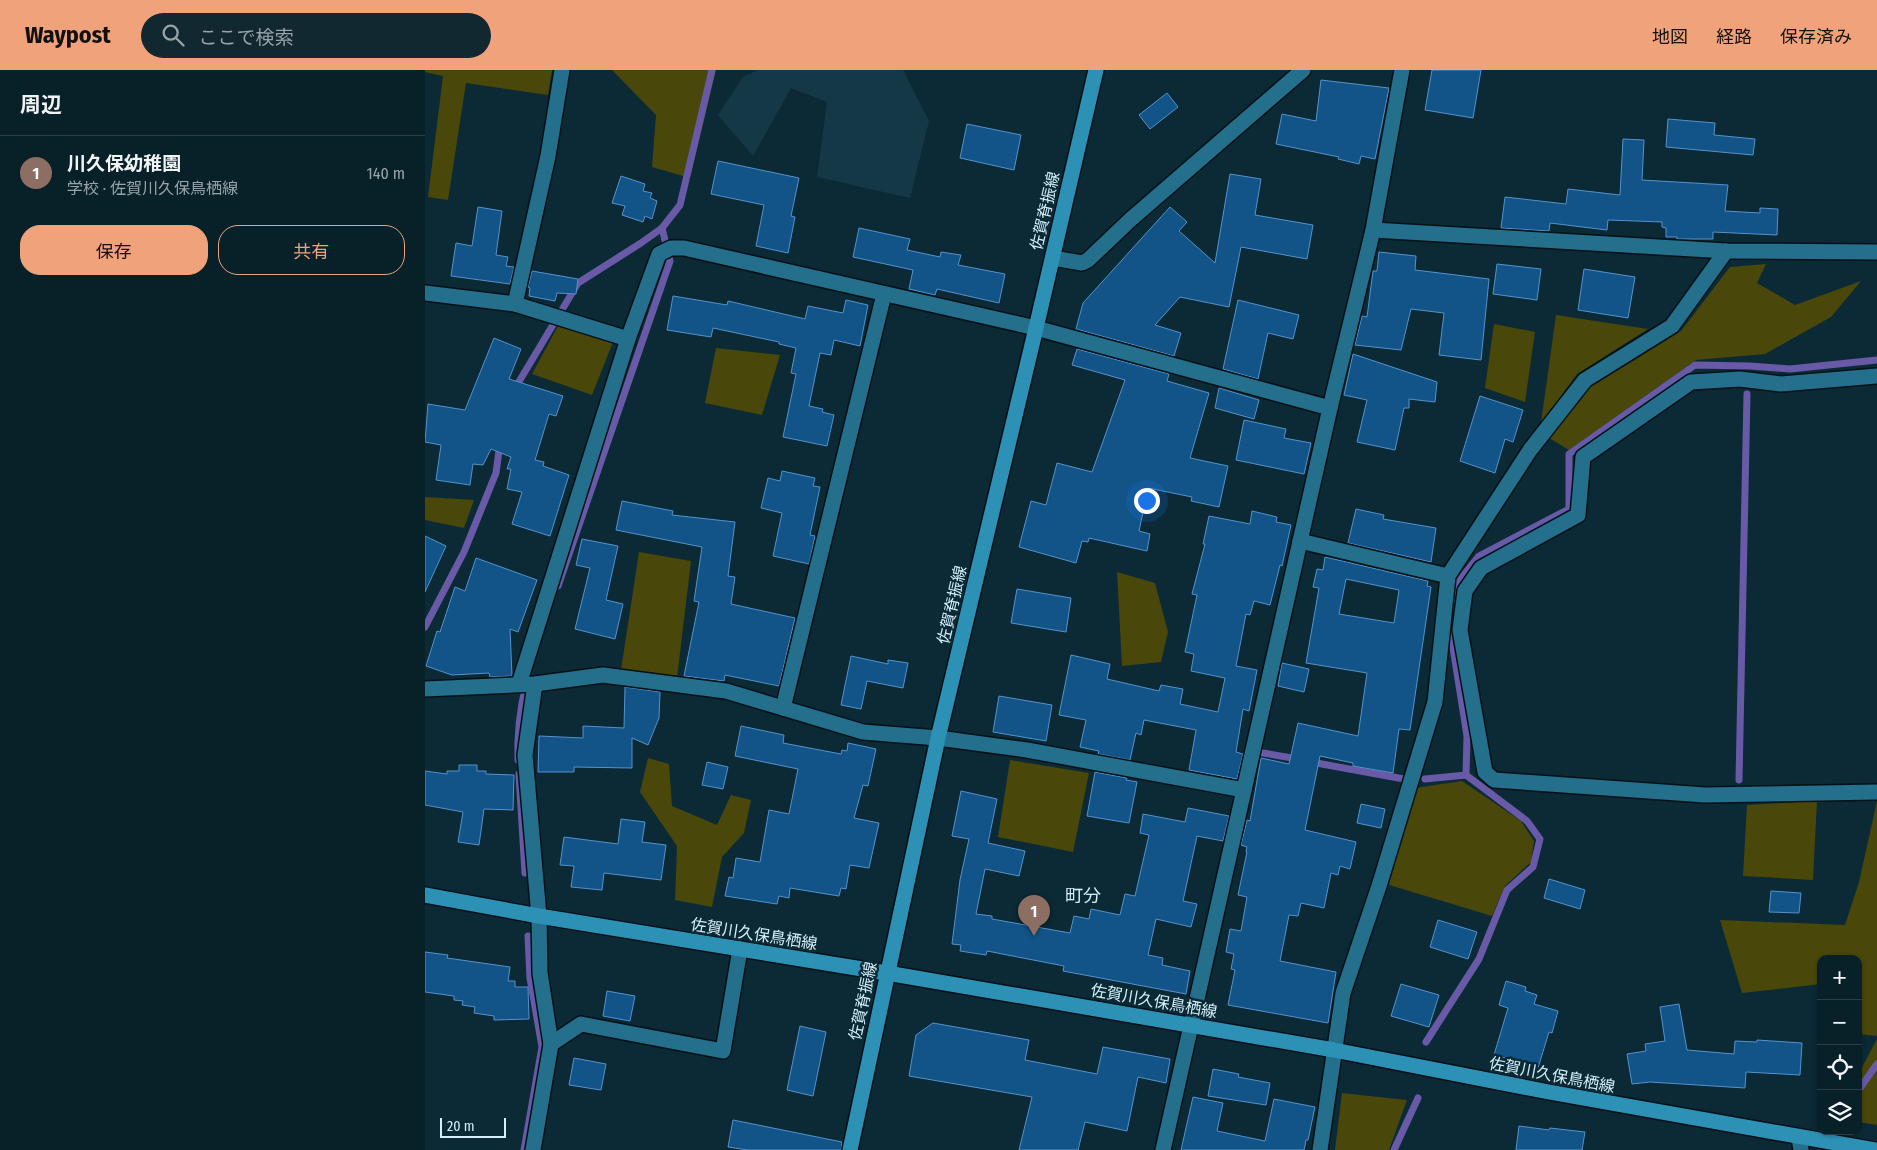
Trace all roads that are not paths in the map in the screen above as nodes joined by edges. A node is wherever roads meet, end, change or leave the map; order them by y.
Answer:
1 (562, 70) edge
2 (1096, 70) edge
3 (1303, 70) edge
4 (1402, 70) edge
5 (1373, 230) junction
6 (1726, 250) junction
7 (1877, 252) edge
8 (1053, 258) junction
9 (425, 292) edge
10 (884, 294) junction
11 (515, 304) junction
12 (1036, 328) junction
13 (628, 339) junction
14 (1877, 376) edge
15 (1330, 408) junction
16 (1300, 541) junction
17 (1448, 576) junction
18 (519, 684) junction
19 (535, 684) junction
20 (425, 688) edge
21 (783, 708) junction
22 (938, 738) junction
23 (1244, 790) junction
24 (1877, 792) edge
25 (425, 895) edge
26 (539, 916) junction
27 (741, 949) junction
28 (887, 973) junction
29 (1191, 1025) junction
30 (551, 1044) junction
31 (1334, 1050) junction
32 (1800, 1143) edge
33 (533, 1150) edge
34 (850, 1150) edge
35 (1163, 1150) edge
36 (1320, 1150) edge
37 (1875, 1150) edge

1 - 11 street
2 - 8 main road, 佐賀脊振線
3 - 8 street
4 - 5 street
5 - 6 street
5 - 15 street
6 - 7 street
6 - 17 street
8 - 12 main road, 佐賀脊振線
9 - 11 street
10 - 12 street
10 - 13 street
10 - 21 street
11 - 13 street
12 - 15 street
12 - 22 main road, 佐賀脊振線
13 - 18 street
14 - 24 street
15 - 16 street
16 - 17 street
16 - 23 street
17 - 31 street
18 - 19 street
18 - 20 street
19 - 21 street
19 - 26 street
21 - 22 street
22 - 23 street
22 - 28 main road, 佐賀脊振線
23 - 29 street
25 - 26 main road, 佐賀川久保鳥栖線
26 - 27 main road, 佐賀川久保鳥栖線
26 - 30 street
27 - 28 main road, 佐賀川久保鳥栖線
27 - 30 street
28 - 29 main road, 佐賀川久保鳥栖線
28 - 34 main road, 佐賀脊振線
29 - 31 main road, 佐賀川久保鳥栖線
29 - 35 street
30 - 33 street
31 - 32 main road, 佐賀川久保鳥栖線
31 - 36 street
32 - 37 main road, 佐賀川久保鳥栖線

